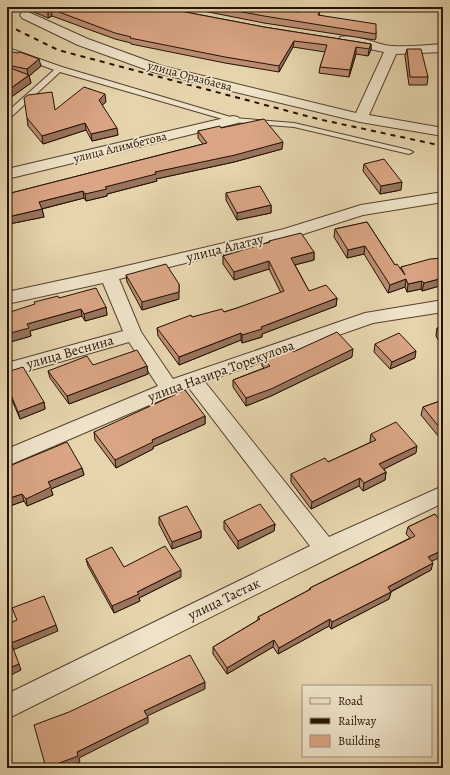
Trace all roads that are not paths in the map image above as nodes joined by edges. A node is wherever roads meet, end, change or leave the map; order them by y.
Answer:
1 (26, 15) dead end
2 (335, 39) edge
3 (443, 48) edge
4 (9, 50) edge
5 (391, 50) junction
6 (59, 69) junction
7 (7, 116) edge
8 (360, 118) junction
9 (233, 120) junction
10 (441, 130) edge
11 (408, 152) dead end
12 (7, 174) edge
13 (443, 197) edge
14 (109, 276) junction
15 (7, 298) edge
16 (443, 306) edge
17 (133, 334) junction
18 (7, 370) edge
19 (192, 379) junction
20 (169, 388) junction
21 (7, 458) edge
22 (443, 494) edge
23 (326, 549) junction
24 (7, 707) edge

1 - 8 street, улица Оразбаева
2 - 5 street
3 - 5 street
4 - 6 lane
5 - 8 street
6 - 7 lane
6 - 9 lane
8 - 10 street, улица Оразбаева
9 - 11 lane
9 - 12 street, улица Алимбетова
13 - 14 street, улица Алатау
14 - 15 street, улица Алатау
14 - 17 street
16 - 19 street, улица Назира Торекулова
17 - 18 street, улица Веснина
17 - 20 street
19 - 20 street, улица Назира Торекулова
19 - 23 street
20 - 21 street, улица Назира Торекулова
22 - 23 street, улица Тастак
23 - 24 street, улица Тастак

